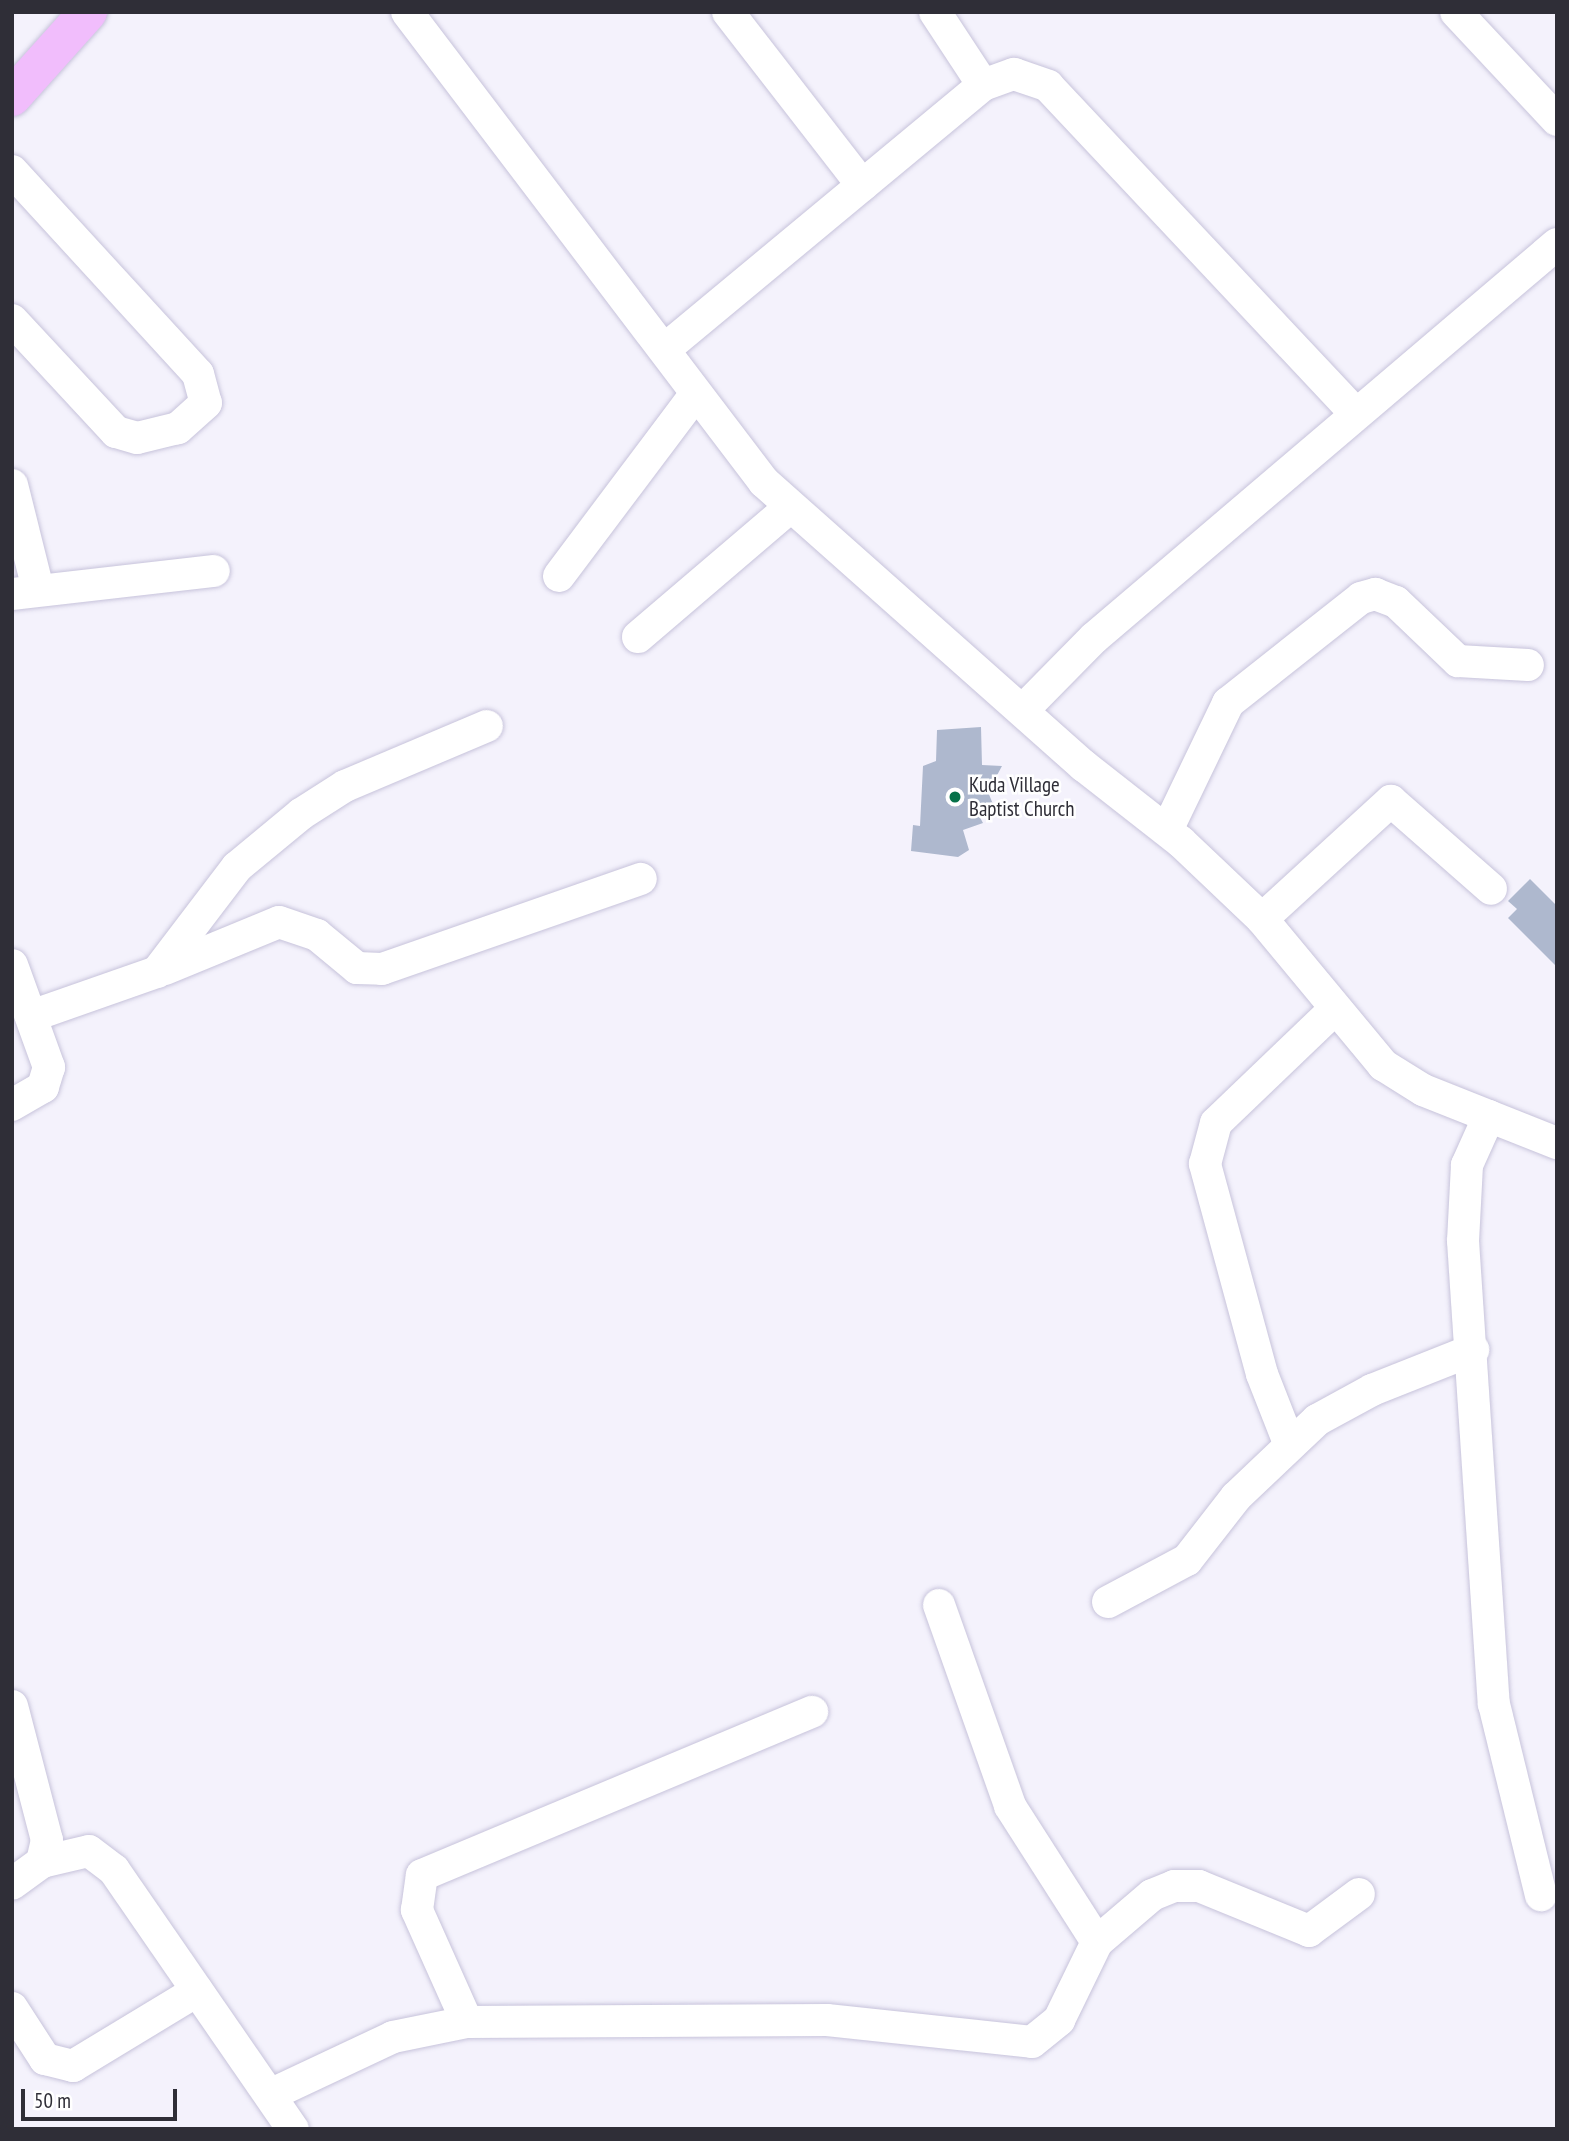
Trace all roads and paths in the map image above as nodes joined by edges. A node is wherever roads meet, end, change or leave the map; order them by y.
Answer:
1 (88, 12) edge
2 (407, 12) edge
3 (728, 12) edge
4 (934, 12) edge
5 (1456, 12) edge
6 (982, 85) junction
7 (12, 97) edge
8 (1557, 120) edge
9 (12, 171) edge
10 (862, 185) junction
11 (1557, 244) edge
12 (12, 320) edge
13 (665, 349) junction
14 (694, 396) junction
15 (1355, 413) junction
16 (12, 485) edge
17 (790, 506) junction
18 (214, 571) dead end
19 (559, 576) dead end
20 (25, 591) edge
21 (638, 637) dead end
22 (1528, 665) dead end
23 (1023, 710) junction
24 (487, 726) dead end
25 (1167, 830) junction
26 (641, 879) dead end
27 (1491, 889) dead end
28 (1262, 919) junction
29 (12, 965) edge
30 (157, 972) junction
31 (1335, 1009) junction
32 (34, 1015) junction
33 (12, 1105) edge
34 (1489, 1116) junction
35 (1557, 1143) edge
36 (1473, 1350) junction
37 (1289, 1443) junction
38 (1108, 1602) dead end
39 (940, 1605) dead end
40 (12, 1706) edge
41 (812, 1712) dead end
42 (42, 1862) junction
43 (12, 1884) edge
44 (1359, 1894) dead end
45 (1541, 1895) dead end
46 (1097, 1942) junction
47 (197, 1991) junction
48 (12, 2008) edge
49 (467, 2022) junction
50 (272, 2094) junction
51 (293, 2129) edge

1 - 7 main road
2 - 13 street
3 - 10 street
4 - 6 street
5 - 8 street
6 - 10 street
6 - 15 street
9 - 12 street
10 - 13 street
11 - 15 street
13 - 14 street
14 - 17 street
14 - 19 street
15 - 23 street
16 - 20 street
17 - 21 street
17 - 23 street
18 - 20 street
22 - 25 street
23 - 25 street
24 - 30 street
25 - 28 street
26 - 30 street
27 - 28 street
28 - 31 street
29 - 32 street
30 - 32 street
31 - 34 street
31 - 37 street
32 - 33 street
34 - 35 street
34 - 36 street
36 - 37 street
36 - 45 street
37 - 38 street
39 - 46 street
40 - 42 street
41 - 49 street
42 - 43 street
42 - 47 street
44 - 46 street
46 - 49 street
47 - 48 street
47 - 50 street
49 - 50 street
50 - 51 street

